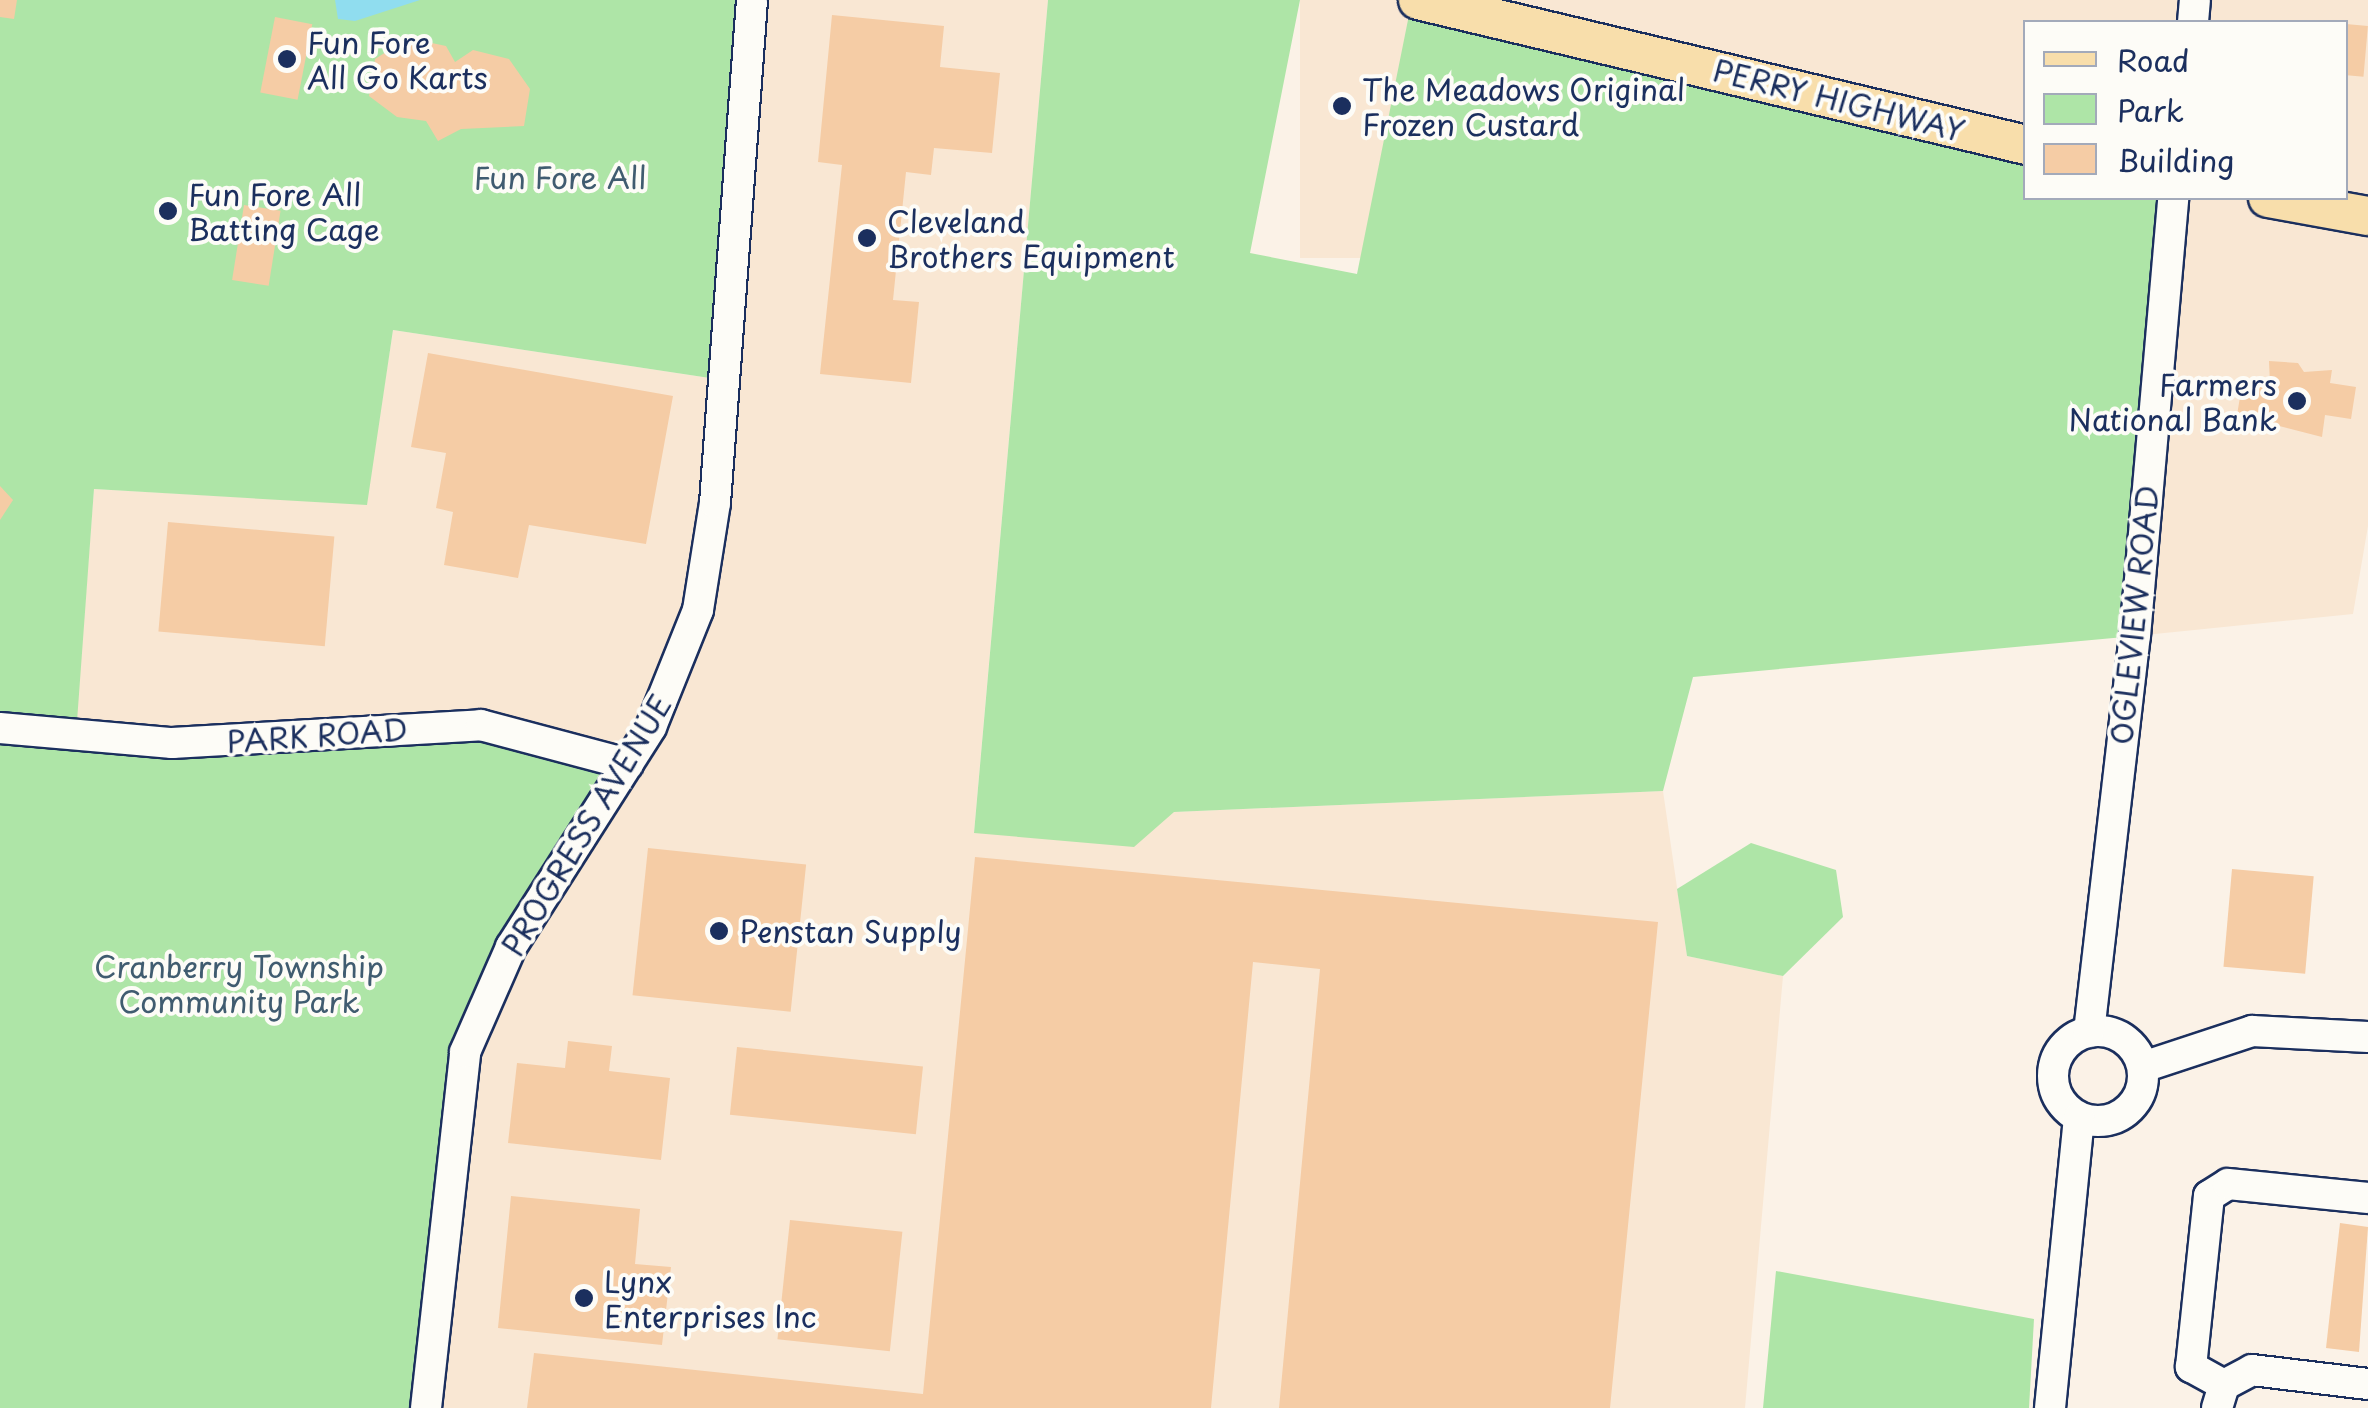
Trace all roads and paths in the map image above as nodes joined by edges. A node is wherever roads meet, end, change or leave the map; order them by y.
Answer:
1 (752, 0) edge
2 (1418, 0) edge
3 (2023, 144) edge
4 (2173, 200) edge
5 (2279, 200) edge
6 (2368, 216) edge
7 (0, 728) edge
8 (628, 764) junction
9 (2089, 1032) junction
10 (2368, 1037) edge
11 (2142, 1067) junction
12 (2079, 1117) junction
13 (2368, 1198) edge
14 (2368, 1384) edge
15 (2221, 1396) edge
16 (426, 1408) edge
17 (2050, 1408) edge

1 - 8 street, PROGRESS AVENUE
2 - 3 main road, PERRY HIGHWAY
4 - 9 street, OGLEVIEW ROAD
5 - 6 main road
7 - 8 street, PARK ROAD
8 - 16 street, PROGRESS AVENUE
9 - 11 street
9 - 12 street
10 - 11 street
11 - 12 street
12 - 17 street
13 - 15 street
14 - 15 street

